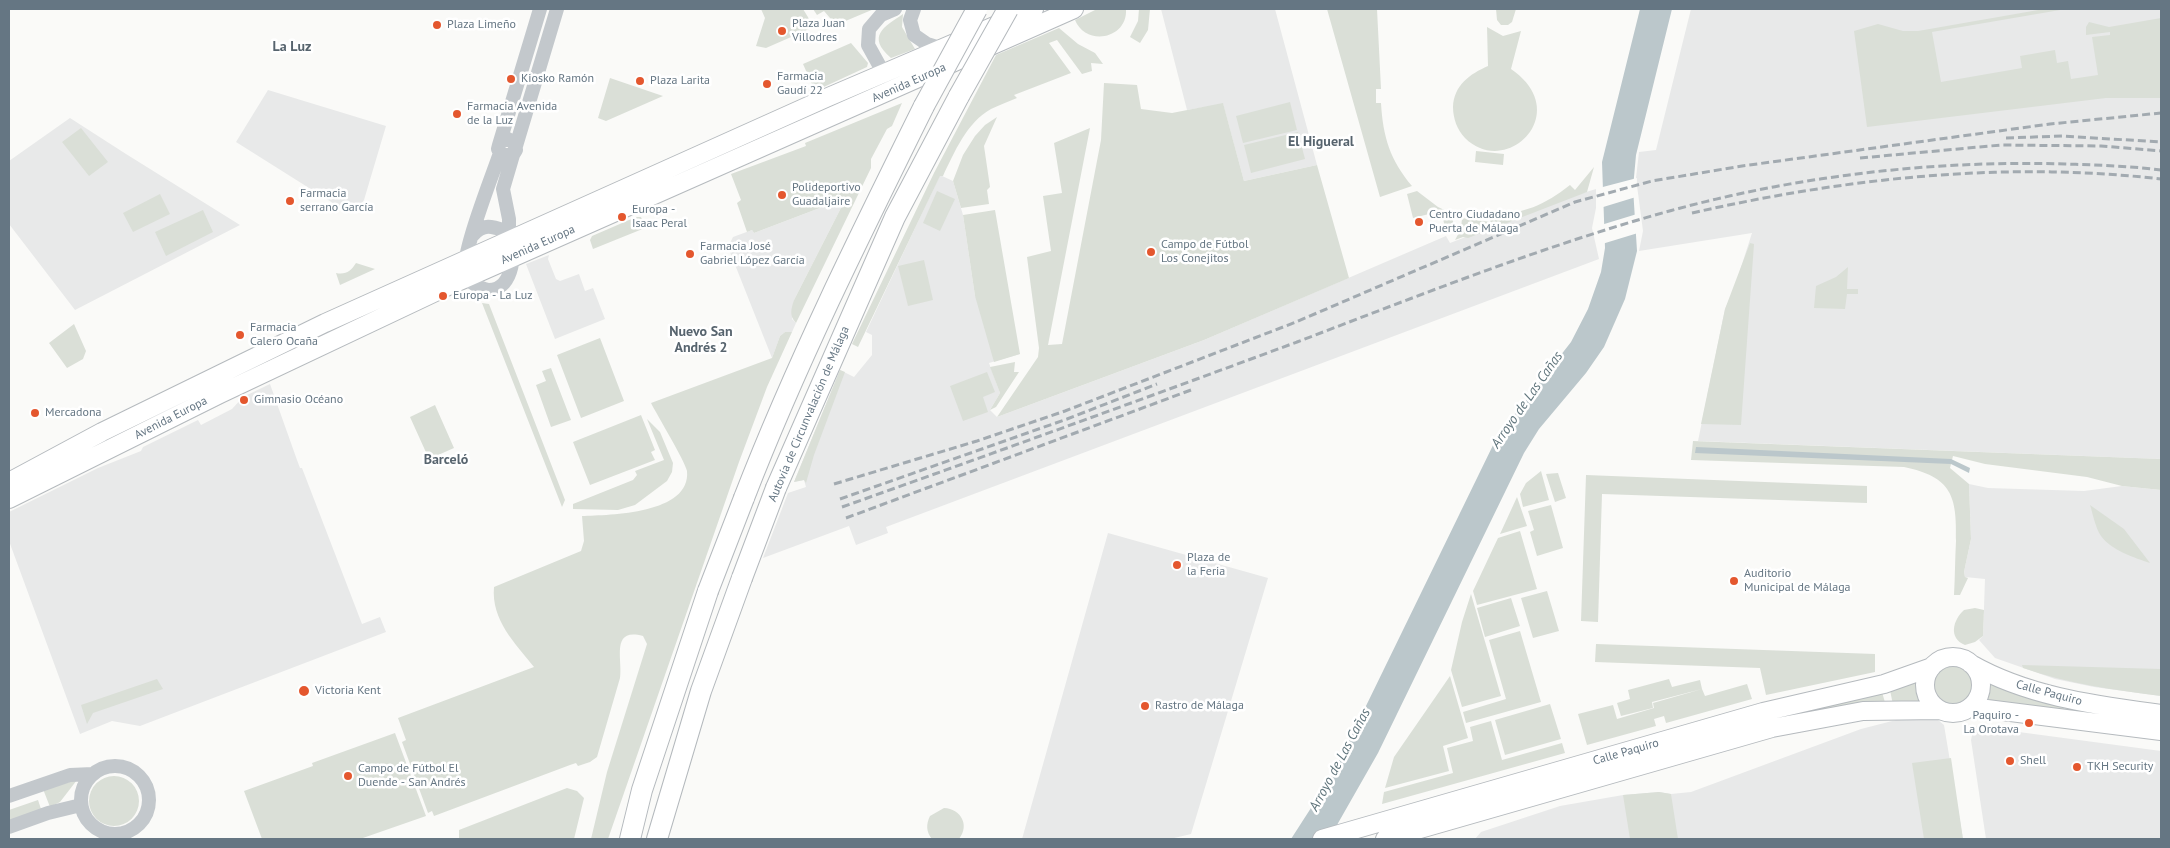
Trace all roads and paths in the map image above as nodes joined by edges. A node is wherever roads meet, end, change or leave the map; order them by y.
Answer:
1 (540, 9) edge
2 (557, 9) edge
3 (895, 9) edge
4 (914, 9) edge
5 (978, 9) edge
6 (1008, 9) edge
7 (1034, 9) edge
8 (1074, 9) edge
9 (943, 49) junction
10 (884, 74) junction
11 (908, 84) junction
12 (507, 149) junction
13 (473, 235) junction
14 (511, 236) junction
15 (513, 258) junction
16 (465, 260) junction
17 (465, 278) junction
18 (9, 482) edge
19 (9, 499) edge
20 (1971, 664) junction
21 (1932, 667) junction
22 (1971, 707) junction
23 (1940, 710) junction
24 (2161, 714) edge
25 (2161, 731) edge
26 (93, 774) junction
27 (9, 796) edge
28 (81, 805) junction
29 (9, 827) edge
30 (1329, 837) edge
31 (630, 839) edge
32 (657, 839) edge
33 (1385, 839) edge

1 - 12 street
2 - 12 street
3 - 10 street
4 - 9 street
5 - 31 highway, Autovía de Circunvalación de Málaga, bridge
6 - 32 highway, Autovía de Circunvalación de Málaga, bridge
7 - 9 main road, Avenida Europa
8 - 11 main road, Avenida Europa
9 - 10 main road, Avenida Europa
10 - 11 street
10 - 14 main road, Avenida Europa
11 - 15 main road, Avenida Europa
12 - 13 street
12 - 14 street
13 - 14 street
13 - 16 street
14 - 15 street
14 - 16 main road, Avenida Europa
15 - 17 main road, Avenida Europa
16 - 17 street
16 - 18 main road, Avenida Europa
17 - 19 main road, Avenida Europa
20 - 21 main road
20 - 22 main road
20 - 24 main road, Calle Paquiro
21 - 23 main road
21 - 30 main road, Calle Paquiro
22 - 23 main road
22 - 25 main road, Calle Paquiro
23 - 33 main road, Calle Paquiro
26 - 27 street
26 - 28 street
26 - 28 street
28 - 29 street

